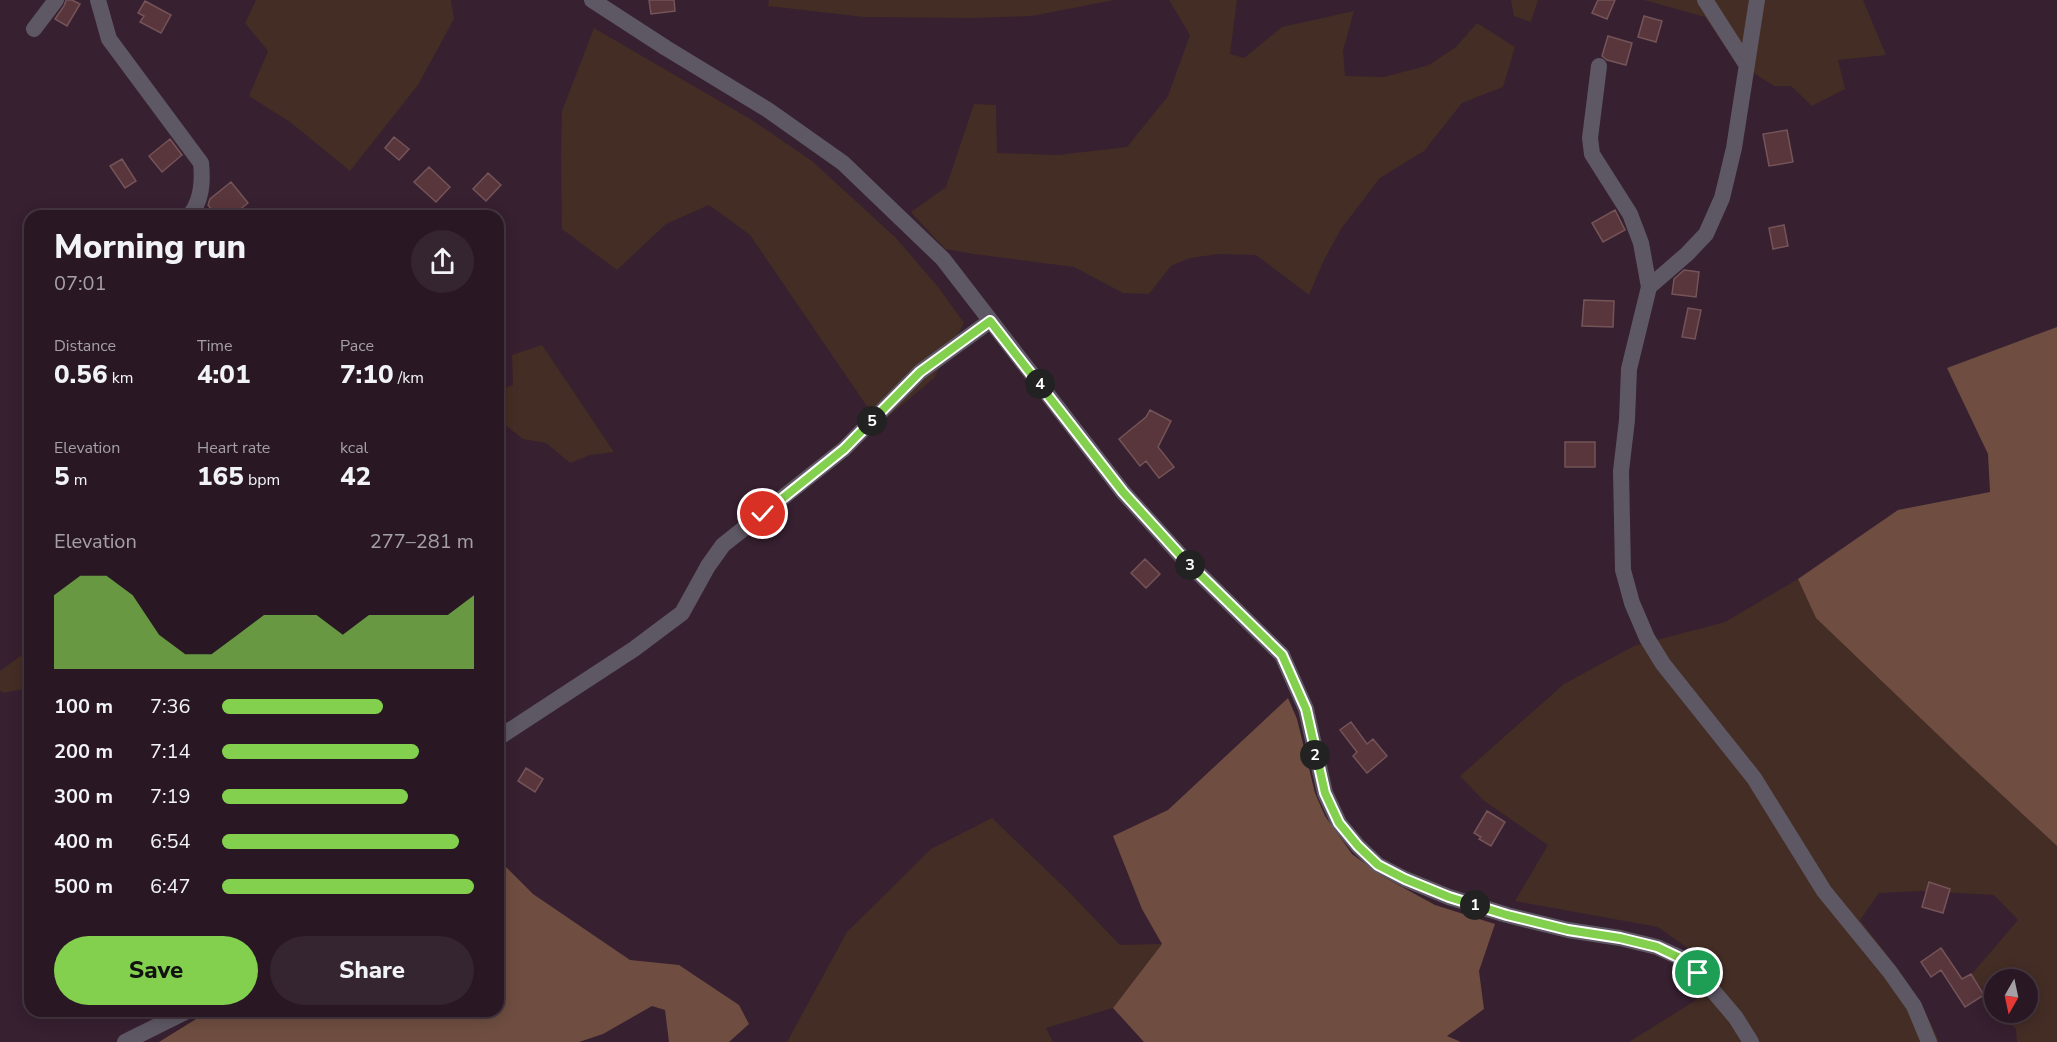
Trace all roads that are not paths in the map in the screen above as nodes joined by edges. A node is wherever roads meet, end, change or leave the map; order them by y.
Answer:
1 (56, 0) edge
2 (98, 0) edge
3 (592, 0) edge
4 (1705, 0) edge
5 (1757, 0) edge
6 (34, 29) dead end
7 (1746, 64) junction
8 (1599, 66) dead end
9 (194, 210) edge
10 (1649, 287) junction
11 (990, 321) junction
12 (504, 734) edge
13 (175, 1017) edge
14 (125, 1042) edge
15 (1751, 1042) edge
16 (1929, 1042) edge

1 - 6 street
2 - 9 street
3 - 11 street
4 - 7 street
5 - 7 street
7 - 10 street
8 - 10 street
10 - 16 street
11 - 12 street
11 - 15 street
13 - 14 street

